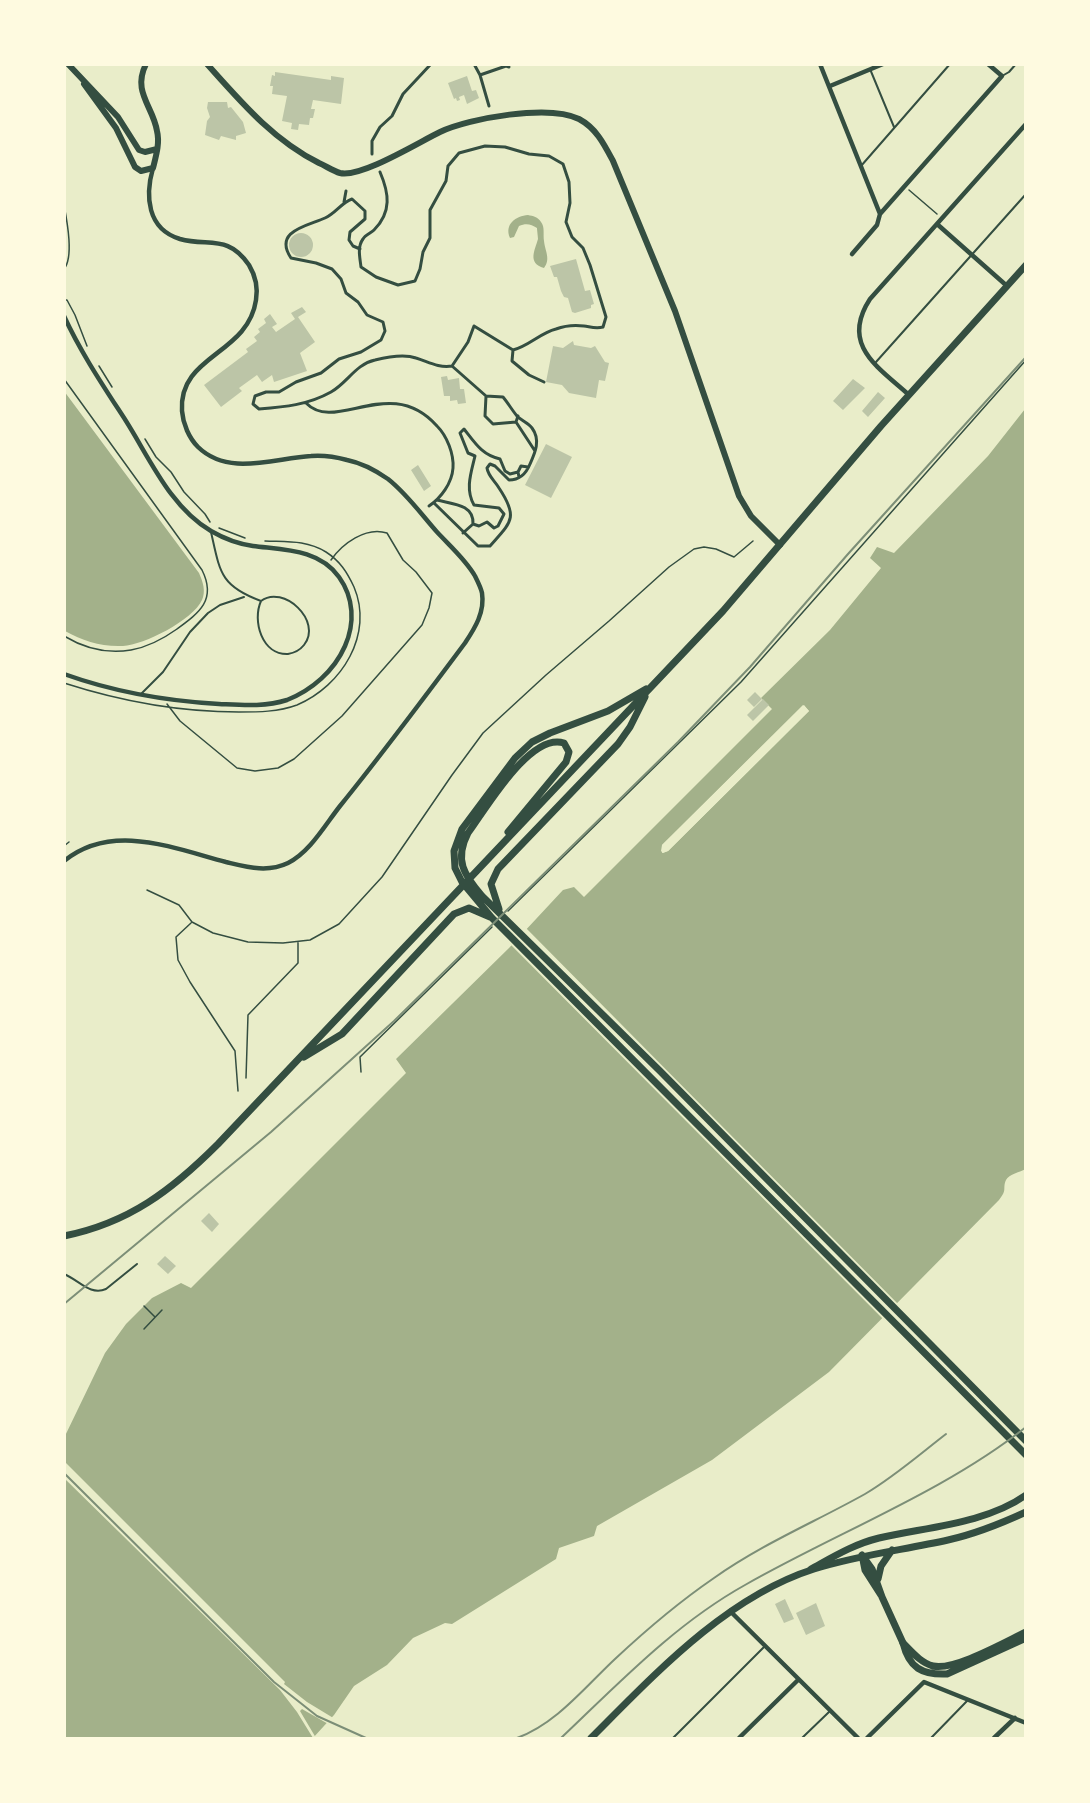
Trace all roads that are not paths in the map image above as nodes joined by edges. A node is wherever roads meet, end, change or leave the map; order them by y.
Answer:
1 (68, 64) edge
2 (146, 64) edge
3 (207, 64) edge
4 (431, 64) edge
5 (474, 64) edge
6 (820, 64) edge
7 (883, 64) edge
8 (950, 64) edge
9 (988, 64) edge
10 (1016, 64) edge
11 (509, 67) dead end
12 (870, 69) junction
13 (480, 75) junction
14 (1002, 76) junction
15 (84, 84) junction
16 (830, 86) junction
17 (489, 106) dead end
18 (1026, 124) edge
19 (894, 127) junction
20 (157, 149) junction
21 (372, 154) dead end
22 (861, 166) junction
23 (153, 168) junction
24 (380, 172) dead end
25 (346, 191) dead end
26 (1026, 194) edge
27 (344, 202) junction
28 (880, 214) junction
29 (937, 224) junction
30 (360, 249) junction
31 (852, 254) dead end
32 (972, 255) junction
33 (1026, 265) edge
34 (1007, 286) junction
35 (64, 316) edge
36 (513, 350) junction
37 (874, 364) junction
38 (452, 366) junction
39 (544, 382) dead end
40 (486, 396) junction
41 (909, 396) junction
42 (306, 403) junction
43 (518, 416) junction
44 (516, 422) junction
45 (536, 452) junction
46 (529, 467) junction
47 (518, 472) junction
48 (519, 477) junction
49 (436, 501) junction
50 (429, 507) dead end
51 (473, 524) junction
52 (210, 531) junction
53 (464, 533) junction
54 (780, 545) junction
55 (245, 596) junction
56 (261, 601) junction
57 (64, 674) edge
58 (653, 686) junction
59 (140, 694) junction
60 (64, 861) edge
61 (460, 872) junction
62 (466, 882) junction
63 (502, 914) junction
64 (494, 920) junction
65 (294, 1064) junction
66 (64, 1234) edge
67 (137, 1264) dead end
68 (64, 1274) edge
69 (1026, 1441) edge
70 (1026, 1455) edge
71 (1026, 1495) edge
72 (1026, 1512) edge
73 (892, 1550) junction
74 (862, 1555) junction
75 (811, 1569) junction
76 (879, 1584) junction
77 (882, 1597) junction
78 (730, 1611) junction
79 (1026, 1632) edge
80 (1026, 1638) edge
81 (903, 1643) junction
82 (765, 1646) junction
83 (798, 1680) junction
84 (969, 1699) junction
85 (830, 1711) junction
86 (1014, 1718) junction
87 (1026, 1723) edge
88 (591, 1738) edge
89 (673, 1738) edge
90 (739, 1738) edge
91 (802, 1738) edge
92 (858, 1738) edge
93 (867, 1738) edge
94 (931, 1738) edge
95 (994, 1738) edge

1 - 15 main road
2 - 20 main road
3 - 54 main road
4 - 21 street
5 - 13 street
6 - 16 street
7 - 12 street
8 - 19 lane
9 - 14 street
10 - 14 lane
11 - 13 street
12 - 16 street
12 - 19 lane
13 - 17 street
14 - 28 street
15 - 20 main road
15 - 23 main road
16 - 22 street
18 - 29 street
19 - 22 lane
20 - 23 main road
22 - 28 street
23 - 60 street
24 - 30 street
25 - 27 street
26 - 32 lane
27 - 30 street
27 - 42 street
28 - 31 street
29 - 32 street
29 - 37 street
30 - 36 street
32 - 34 street
32 - 37 lane
33 - 34 main road
34 - 41 main road
35 - 52 street
36 - 38 street
36 - 39 street
37 - 41 street
38 - 40 street
38 - 42 street
40 - 43 street
40 - 44 street
41 - 54 main road
42 - 49 street
43 - 44 street
43 - 45 street
44 - 45 street
45 - 46 street
46 - 47 street
46 - 48 street
47 - 48 street
47 - 51 street
48 - 53 street
49 - 50 street
49 - 51 street
49 - 53 street
51 - 53 street
52 - 55 lane
52 - 59 street
54 - 58 main road
55 - 56 lane
55 - 59 lane
56 - 56 lane
57 - 59 street
58 - 61 main road
58 - 62 main road
58 - 63 main road
61 - 62 main road
61 - 63 main road
61 - 64 main road
62 - 65 main road
63 - 69 main road
64 - 65 main road
64 - 70 main road
65 - 66 main road
67 - 68 lane
71 - 75 main road
72 - 73 main road
73 - 74 main road
73 - 76 main road
74 - 75 main road
74 - 76 main road
74 - 77 main road
75 - 78 main road
76 - 77 main road
77 - 81 main road
78 - 82 street
78 - 88 main road
79 - 81 main road
80 - 81 main road
82 - 83 street
82 - 89 lane
83 - 85 street
83 - 90 street
84 - 86 street
84 - 93 street
84 - 94 lane
85 - 91 lane
85 - 92 street
86 - 87 street
86 - 95 street

